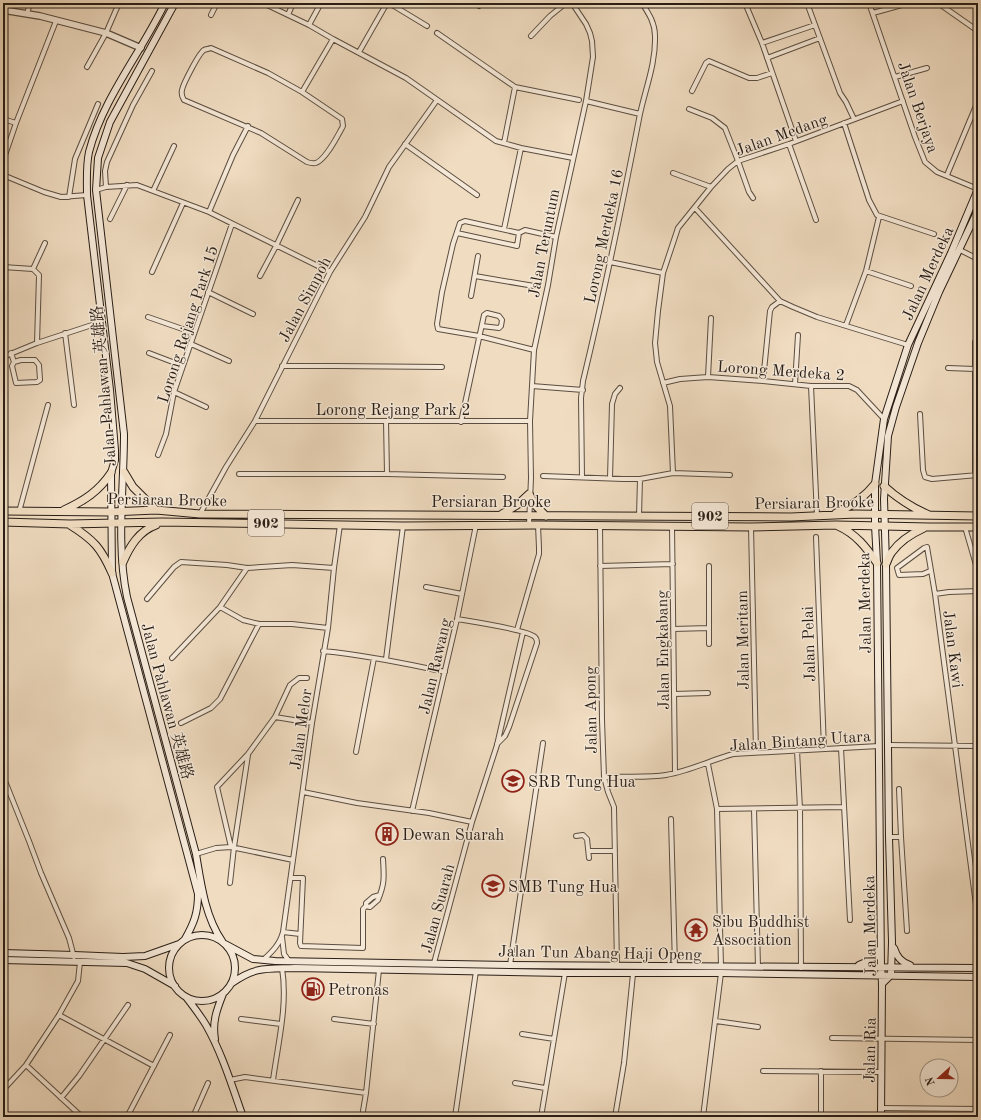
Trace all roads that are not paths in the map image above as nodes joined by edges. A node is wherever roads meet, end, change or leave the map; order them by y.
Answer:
1 (30, 3) edge
2 (119, 3) edge
3 (166, 3) edge
4 (175, 3) edge
5 (217, 3) edge
6 (262, 3) edge
7 (293, 3) edge
8 (321, 3) edge
9 (388, 3) edge
10 (566, 3) edge
11 (572, 3) edge
12 (642, 3) edge
13 (745, 3) edge
14 (807, 3) edge
15 (870, 3) edge
16 (909, 3) edge
17 (938, 3) edge
18 (3, 10) edge
19 (873, 13) junction
20 (28, 14) junction
21 (211, 15) dead end
22 (288, 15) junction
23 (56, 21) junction
24 (309, 24) junction
25 (815, 25) junction
26 (427, 26) dead end
27 (978, 31) edge
28 (106, 33) junction
29 (437, 33) dead end
30 (531, 36) dead end
31 (820, 38) junction
32 (333, 39) junction
33 (762, 43) junction
34 (141, 48) junction
35 (359, 52) junction
36 (767, 58) junction
37 (87, 67) dead end
38 (928, 68) dead end
39 (152, 71) dead end
40 (772, 73) junction
41 (896, 77) junction
42 (515, 87) junction
43 (692, 91) dead end
44 (302, 92) junction
45 (436, 100) junction
46 (579, 100) dead end
47 (903, 101) junction
48 (978, 101) edge
49 (586, 102) junction
50 (98, 104) dead end
51 (689, 109) dead end
52 (640, 114) junction
53 (3, 119) edge
54 (854, 119) junction
55 (16, 123) junction
56 (844, 123) junction
57 (248, 126) junction
58 (796, 141) junction
59 (504, 143) junction
60 (405, 144) junction
61 (790, 144) junction
62 (174, 146) dead end
63 (521, 148) junction
64 (573, 158) junction
65 (3, 161) edge
66 (738, 161) junction
67 (673, 173) dead end
68 (3, 175) edge
69 (947, 175) junction
70 (127, 185) junction
71 (106, 187) junction
72 (711, 187) junction
73 (978, 189) edge
74 (96, 190) junction
75 (153, 191) junction
76 (87, 195) junction
77 (478, 195) dead end
78 (69, 197) junction
79 (753, 198) dead end
80 (298, 200) dead end
81 (184, 203) junction
82 (695, 208) junction
83 (978, 210) edge
84 (209, 212) junction
85 (879, 217) junction
86 (110, 220) dead end
87 (816, 220) dead end
88 (232, 224) junction
89 (504, 229) junction
90 (456, 233) junction
91 (519, 233) junction
92 (934, 234) dead end
93 (556, 237) junction
94 (45, 243) dead end
95 (276, 246) junction
96 (960, 250) junction
97 (478, 256) dead end
98 (978, 257) edge
99 (610, 262) junction
100 (3, 268) edge
101 (33, 269) junction
102 (866, 271) junction
103 (152, 272) dead end
104 (330, 272) junction
105 (664, 273) junction
106 (260, 276) dead end
107 (475, 276) junction
108 (534, 286) dead end
109 (910, 286) dead end
110 (208, 292) junction
111 (471, 296) dead end
112 (780, 301) junction
113 (253, 314) dead end
114 (148, 317) dead end
115 (711, 318) dead end
116 (102, 319) junction
117 (92, 325) junction
118 (846, 325) junction
119 (482, 326) junction
120 (65, 333) junction
121 (194, 333) junction
122 (103, 334) junction
123 (798, 335) dead end
124 (479, 336) junction
125 (975, 342) dead end
126 (37, 343) junction
127 (191, 344) junction
128 (908, 345) junction
129 (534, 350) junction
130 (11, 353) junction
131 (149, 353) dead end
132 (3, 357) edge
133 (229, 361) dead end
134 (14, 362) junction
135 (183, 366) junction
136 (282, 366) junction
137 (442, 367) dead end
138 (948, 368) dead end
139 (975, 369) junction
140 (708, 377) junction
141 (762, 381) junction
142 (664, 383) junction
143 (795, 384) junction
144 (532, 386) junction
145 (811, 386) junction
146 (620, 388) dead end
147 (583, 390) junction
148 (174, 392) junction
149 (48, 405) dead end
150 (74, 405) dead end
151 (977, 405) edge
152 (206, 406) dead end
153 (920, 414) dead end
154 (884, 419) junction
155 (255, 421) junction
156 (386, 421) junction
157 (530, 421) junction
158 (461, 422) junction
159 (158, 455) dead end
160 (124, 472) junction
161 (111, 473) junction
162 (672, 473) junction
163 (239, 474) dead end
164 (387, 474) junction
165 (730, 475) dead end
166 (977, 475) edge
167 (543, 476) dead end
168 (502, 477) dead end
169 (582, 477) junction
170 (610, 478) junction
171 (640, 479) junction
172 (874, 484) junction
173 (884, 486) junction
174 (530, 494) junction
175 (156, 510) junction
176 (3, 511) edge
177 (122, 511) junction
178 (19, 512) junction
179 (62, 512) junction
180 (112, 512) junction
181 (200, 514) junction
182 (498, 515) junction
183 (832, 515) junction
184 (875, 515) junction
185 (885, 515) junction
186 (529, 516) junction
187 (546, 516) junction
188 (639, 516) junction
189 (817, 516) junction
190 (932, 516) junction
191 (978, 516) edge
192 (3, 522) edge
193 (162, 522) junction
194 (122, 523) junction
195 (70, 524) junction
196 (111, 524) junction
197 (538, 524) junction
198 (836, 524) junction
199 (340, 525) junction
200 (476, 525) junction
201 (528, 525) junction
202 (600, 525) junction
203 (885, 525) junction
204 (403, 526) junction
205 (672, 526) junction
206 (875, 526) junction
207 (751, 527) junction
208 (926, 527) junction
209 (965, 527) junction
210 (978, 527) edge
211 (816, 537) dead end
212 (122, 562) junction
213 (877, 563) junction
214 (673, 564) junction
215 (886, 564) junction
216 (600, 566) junction
217 (709, 566) dead end
218 (246, 568) junction
219 (334, 568) junction
220 (930, 571) junction
221 (978, 572) edge
222 (112, 573) junction
223 (426, 587) dead end
224 (978, 591) edge
225 (462, 594) junction
226 (935, 594) junction
227 (147, 599) dead end
228 (220, 607) junction
229 (457, 619) junction
230 (259, 624) junction
231 (328, 628) junction
232 (709, 628) junction
233 (674, 629) junction
234 (517, 630) junction
235 (523, 632) junction
236 (709, 644) dead end
237 (324, 651) junction
238 (172, 658) dead end
239 (374, 658) junction
240 (386, 659) junction
241 (444, 672) junction
242 (307, 678) dead end
243 (708, 693) dead end
244 (674, 694) junction
245 (275, 717) junction
246 (312, 722) junction
247 (181, 723) dead end
248 (543, 743) dead end
249 (496, 745) junction
250 (888, 745) junction
251 (880, 746) junction
252 (954, 746) junction
253 (978, 746) edge
254 (841, 748) junction
255 (824, 749) junction
256 (797, 750) junction
257 (356, 752) dead end
258 (756, 752) junction
259 (248, 754) junction
260 (708, 764) junction
261 (675, 773) junction
262 (3, 776) edge
263 (604, 777) junction
264 (899, 789) dead end
265 (303, 792) junction
266 (844, 807) junction
267 (717, 809) junction
268 (754, 809) junction
269 (800, 809) junction
270 (412, 811) junction
271 (671, 819) dead end
272 (472, 822) junction
273 (576, 836) dead end
274 (901, 837) junction
275 (889, 838) junction
276 (233, 847) junction
277 (589, 851) junction
278 (615, 851) junction
279 (196, 854) junction
280 (589, 858) dead end
281 (383, 859) dead end
282 (293, 860) junction
283 (291, 878) junction
284 (230, 884) dead end
285 (850, 920) dead end
286 (978, 920) edge
287 (907, 931) dead end
288 (282, 934) junction
289 (300, 934) junction
290 (185, 939) junction
291 (224, 942) junction
292 (892, 942) junction
293 (180, 943) junction
294 (881, 943) junction
295 (3, 953) edge
296 (74, 954) junction
297 (3, 960) edge
298 (262, 961) junction
299 (289, 961) junction
300 (77, 962) junction
301 (434, 963) junction
302 (510, 965) junction
303 (617, 966) junction
304 (675, 966) junction
305 (721, 966) junction
306 (881, 966) junction
307 (892, 966) junction
308 (758, 967) junction
309 (854, 967) junction
310 (917, 967) junction
311 (282, 968) junction
312 (801, 968) junction
313 (978, 968) edge
314 (379, 970) junction
315 (476, 971) junction
316 (565, 973) junction
317 (721, 973) junction
318 (633, 974) junction
319 (881, 975) junction
320 (892, 976) junction
321 (978, 977) edge
322 (232, 983) junction
323 (882, 984) junction
324 (175, 986) junction
325 (223, 994) junction
326 (185, 996) junction
327 (128, 1005) dead end
328 (59, 1015) junction
329 (241, 1019) dead end
330 (334, 1019) dead end
331 (716, 1021) junction
332 (282, 1024) junction
333 (374, 1024) junction
334 (758, 1027) dead end
335 (522, 1034) dead end
336 (170, 1035) dead end
337 (832, 1038) dead end
338 (104, 1039) junction
339 (554, 1039) junction
340 (882, 1039) junction
341 (978, 1040) edge
342 (216, 1046) junction
343 (26, 1065) junction
344 (154, 1066) junction
345 (763, 1071) dead end
346 (821, 1071) junction
347 (881, 1072) junction
348 (230, 1080) junction
349 (272, 1080) junction
350 (515, 1083) dead end
351 (208, 1084) dead end
352 (545, 1088) junction
353 (3, 1090) edge
354 (366, 1093) junction
355 (61, 1098) junction
356 (881, 1108) junction
357 (978, 1109) edge
358 (82, 1117) edge
359 (128, 1117) edge
360 (193, 1117) edge
361 (242, 1117) edge
362 (362, 1117) edge
363 (455, 1117) edge
364 (541, 1117) edge
365 (615, 1117) edge
366 (703, 1117) edge
367 (821, 1117) edge
368 (881, 1117) edge

1 - 20 street
2 - 28 street
3 - 34 main road, Jalan Pahlawan 英雄路
4 - 74 main road, Jalan Pahlawan 英雄路
5 - 21 street
6 - 22 street
7 - 22 street
8 - 24 street
9 - 26 street
9 - 35 street
10 - 30 street
11 - 49 street, Jalan Teruntum
12 - 52 street, Lorong Merdeka 16
13 - 33 street
14 - 25 street
15 - 19 street, Jalan Berjaya
16 - 19 street
17 - 27 street
18 - 20 street
19 - 41 street, Jalan Berjaya
20 - 23 street
22 - 24 street
23 - 28 street
23 - 55 street
24 - 32 street
25 - 31 street
25 - 33 street
28 - 34 street
28 - 37 street
29 - 42 street
31 - 36 street
31 - 54 street
32 - 35 street
32 - 44 street
33 - 36 street
34 - 76 main road, Jalan Pahlawan 英雄路
35 - 45 street
36 - 40 street
38 - 41 street
39 - 71 street
40 - 43 street
40 - 58 street
41 - 47 street, Jalan Berjaya
42 - 46 street
42 - 59 street
44 - 57 street
44 - 57 street
45 - 59 street
45 - 60 street, Jalan Simpoh
47 - 54 street, Jalan Medang
47 - 69 street, Jalan Berjaya
48 - 69 street
49 - 52 street
49 - 64 street, Jalan Teruntum
50 - 78 street
51 - 66 street
52 - 99 street, Lorong Merdeka 16
53 - 55 street
54 - 56 street, Jalan Medang
55 - 65 street
56 - 58 street, Jalan Medang
56 - 85 street
57 - 84 street
58 - 61 street, Jalan Medang
59 - 63 street
60 - 77 street
60 - 104 street, Jalan Simpoh
61 - 66 street, Jalan Medang
61 - 87 street
62 - 75 street
63 - 64 street
63 - 89 street
64 - 93 street, Jalan Teruntum
66 - 72 street, Jalan Medang
66 - 79 street
67 - 72 street
68 - 78 street
69 - 73 street, Jalan Berjaya
70 - 71 street
70 - 75 street
70 - 86 street
71 - 74 street
72 - 82 street, Jalan Medang
73 - 128 main road, Jalan Merdeka
74 - 160 main road, Jalan Pahlawan 英雄路
75 - 81 street
76 - 78 street
76 - 116 main road, Jalan Pahlawan 英雄路
80 - 95 street
81 - 84 street
81 - 103 street
82 - 105 street, Jalan Medang
82 - 112 street
83 - 96 main road, Jalan Merdeka
84 - 88 street
85 - 92 street
85 - 102 street
88 - 95 street
88 - 110 street, Lorong Rejang Park 15
89 - 90 street
89 - 91 street
90 - 91 street
90 - 124 street
91 - 93 street
93 - 129 street, Jalan Teruntum
94 - 101 street
95 - 104 street
95 - 106 street
96 - 98 street
96 - 173 main road, Jalan Merdeka
97 - 107 street
99 - 105 street
99 - 147 street, Lorong Merdeka 16
100 - 101 street
101 - 126 street
102 - 109 street
102 - 118 street
104 - 136 street, Jalan Simpoh
105 - 142 street, Jalan Medang
107 - 108 street
107 - 111 street
110 - 113 street
110 - 121 street, Lorong Rejang Park 15
112 - 118 street
112 - 141 street
114 - 121 street
115 - 140 street
116 - 117 street
116 - 122 main road, Jalan Pahlawan 英雄路
117 - 120 street
117 - 122 street
118 - 128 street
119 - 119 street
119 - 124 street
120 - 126 street
120 - 150 street
121 - 127 street, Lorong Rejang Park 15
122 - 161 main road, Jalan Pahlawan 英雄路
123 - 143 street
124 - 129 street
124 - 158 street
125 - 139 street
126 - 130 street
127 - 133 street
127 - 135 street, Lorong Rejang Park 15
128 - 154 main road, Jalan Merdeka
129 - 144 street, Jalan Teruntum
130 - 132 street
130 - 134 street
131 - 135 street
134 - 134 street
135 - 148 street, Lorong Rejang Park 15
136 - 137 street
136 - 155 street, Jalan Simpoh
138 - 139 street
139 - 151 street
140 - 141 street, Lorong Merdeka 2
140 - 142 street, Lorong Merdeka 2
141 - 143 street, Lorong Merdeka 2
142 - 162 street, Jalan Medang
143 - 145 street, Lorong Merdeka 2
144 - 147 street
144 - 157 street, Jalan Teruntum
145 - 154 street, Lorong Merdeka 2
145 - 189 street
146 - 170 street
147 - 169 street, Lorong Merdeka 16
148 - 152 street
148 - 159 street, Lorong Rejang Park 15
149 - 178 street
151 - 166 street
153 - 166 street
154 - 172 main road, Jalan Merdeka
155 - 156 street, Lorong Rejang Park 2
155 - 181 street, Jalan Simpoh
156 - 158 street, Lorong Rejang Park 2
156 - 164 street
157 - 158 street, Lorong Rejang Park 2
157 - 174 street, Jalan Teruntum
160 - 175 main road
160 - 177 main road, Jalan Pahlawan 英雄路
161 - 179 main road
161 - 180 main road, Jalan Pahlawan 英雄路
162 - 165 street
162 - 171 street
163 - 164 street
164 - 168 street
167 - 169 street
169 - 170 street
170 - 171 street
171 - 188 street
172 - 183 main road
172 - 184 main road, Jalan Merdeka
173 - 185 main road, Jalan Merdeka
173 - 190 main road
174 - 182 main road
174 - 186 street, Jalan Teruntum
174 - 187 main road
175 - 177 main road, Persiaran Brooke / 902
175 - 181 main road, Persiaran Brooke / 902
176 - 178 main road, Persiaran Brooke / 902
177 - 180 main road, Persiaran Brooke / 902
177 - 194 main road, Jalan Pahlawan 英雄路
178 - 179 main road, Persiaran Brooke / 902
179 - 180 main road, Persiaran Brooke / 902
180 - 196 main road, Jalan Pahlawan 英雄路
181 - 182 main road, Persiaran Brooke / 902
182 - 186 main road, Persiaran Brooke / 902
183 - 184 main road, Persiaran Brooke / 902
183 - 189 main road, Persiaran Brooke / 902
184 - 185 main road, Persiaran Brooke / 902
184 - 206 main road, Jalan Merdeka
185 - 190 main road, Persiaran Brooke / 902
185 - 203 main road, Jalan Merdeka
186 - 187 main road, Persiaran Brooke / 902
186 - 201 street, Jalan Teruntum
187 - 188 main road, Persiaran Brooke / 902
188 - 189 main road, Persiaran Brooke / 902
190 - 191 main road, Persiaran Brooke / 902
192 - 195 main road, Persiaran Brooke / 902
193 - 194 main road, Persiaran Brooke / 902
193 - 199 main road, Persiaran Brooke / 902
193 - 212 main road
194 - 196 main road, Persiaran Brooke / 902
194 - 212 main road, Jalan Pahlawan 英雄路
195 - 196 main road, Persiaran Brooke / 902
195 - 222 main road
196 - 222 main road, Jalan Pahlawan 英雄路
197 - 201 main road, Persiaran Brooke / 902
197 - 202 main road, Persiaran Brooke / 902
197 - 234 street
198 - 206 main road, Persiaran Brooke / 902
198 - 207 main road, Persiaran Brooke / 902
198 - 213 main road
199 - 204 main road, Persiaran Brooke / 902
199 - 219 street, Jalan Melor
200 - 201 main road, Persiaran Brooke / 902
200 - 204 main road, Persiaran Brooke / 902
200 - 225 street, Jalan Rawang
202 - 205 main road, Persiaran Brooke / 902
202 - 216 street, Jalan Apong
203 - 206 main road, Persiaran Brooke / 902
203 - 208 main road, Persiaran Brooke / 902
203 - 215 main road, Jalan Merdeka
204 - 240 street
205 - 207 main road, Persiaran Brooke / 902
205 - 214 street, Jalan Engkabang
206 - 213 main road, Jalan Merdeka
207 - 258 street, Jalan Meritam
208 - 209 main road, Persiaran Brooke / 902
208 - 215 main road
209 - 210 main road, Persiaran Brooke / 902
209 - 221 street
211 - 255 street, Jalan Pelai
212 - 279 main road, Jalan Pahlawan 英雄路
213 - 251 main road, Jalan Merdeka
214 - 216 street
214 - 233 street, Jalan Engkabang
215 - 250 main road, Jalan Merdeka
216 - 263 street, Jalan Apong
217 - 232 street
218 - 219 street
218 - 227 street
218 - 228 street
219 - 231 street, Jalan Melor
220 - 220 street, Jalan Kawi
220 - 226 street, Jalan Kawi
222 - 290 main road, Jalan Pahlawan 英雄路
223 - 225 street
224 - 226 street
225 - 229 street, Jalan Rawang
226 - 252 street, Jalan Kawi
228 - 230 street
228 - 238 street
229 - 234 street, Jalan Suarah
229 - 241 street, Jalan Rawang
230 - 231 street
230 - 247 street
231 - 237 street, Jalan Melor
232 - 233 street
232 - 236 street
233 - 244 street, Jalan Engkabang
234 - 235 street, Jalan Suarah
235 - 249 street, Jalan Suarah
235 - 249 street, Jalan Suarah
237 - 239 street
237 - 246 street, Jalan Melor
239 - 240 street
239 - 257 street
240 - 241 street
241 - 270 street, Jalan Rawang
242 - 245 street
243 - 244 street
244 - 261 street, Jalan Engkabang
245 - 246 street
245 - 259 street
246 - 265 street, Jalan Melor
248 - 302 street
249 - 272 street, Jalan Suarah
250 - 252 street
250 - 275 main road, Jalan Merdeka
251 - 254 street, Jalan Bintang Utara
251 - 294 main road, Jalan Merdeka
252 - 253 street
252 - 286 street, Jalan Kawi
254 - 255 street, Jalan Bintang Utara
254 - 266 street
255 - 256 street, Jalan Bintang Utara
256 - 258 street, Jalan Bintang Utara
256 - 269 street
258 - 260 street, Jalan Bintang Utara
259 - 276 street
259 - 276 street
260 - 261 street, Jalan Bintang Utara
260 - 267 street
261 - 263 street, Jalan Bintang Utara
262 - 296 street
263 - 278 street, Jalan Apong
264 - 274 street
265 - 270 street
265 - 282 street, Jalan Melor
266 - 269 street
266 - 285 street
267 - 268 street
267 - 305 street
268 - 269 street
268 - 308 street
269 - 312 street
270 - 272 street
271 - 304 street
272 - 301 street, Jalan Suarah
273 - 277 street
274 - 275 street
274 - 287 street
275 - 292 main road, Jalan Merdeka
276 - 279 street
276 - 282 street
276 - 284 street
277 - 278 street
277 - 280 street
278 - 303 street, Jalan Apong
279 - 291 main road, Jalan Pahlawan 英雄路
281 - 289 street
282 - 283 street, Jalan Melor
283 - 288 street, Jalan Melor
283 - 289 street
288 - 289 street
288 - 298 street, Jalan Melor
288 - 299 street, Jalan Melor
290 - 291 main road
290 - 293 main road
291 - 298 main road, Jalan Tun Abang Haji Openg
291 - 322 main road
292 - 307 main road, Jalan Merdeka
292 - 310 main road
293 - 296 main road
293 - 324 main road
294 - 306 main road, Jalan Merdeka
294 - 309 main road
295 - 296 main road
296 - 300 street
297 - 300 main road
298 - 299 main road, Jalan Tun Abang Haji Openg
299 - 301 main road, Jalan Tun Abang Haji Openg
300 - 324 main road
300 - 328 street
301 - 302 main road, Jalan Tun Abang Haji Openg
302 - 303 main road, Jalan Tun Abang Haji Openg
303 - 304 main road, Jalan Tun Abang Haji Openg
304 - 305 main road, Jalan Tun Abang Haji Openg
305 - 308 main road, Jalan Tun Abang Haji Openg
306 - 307 main road, Jalan Tun Abang Haji Openg
306 - 309 main road, Jalan Tun Abang Haji Openg
306 - 319 main road, Jalan Merdeka
307 - 310 main road, Jalan Tun Abang Haji Openg
307 - 320 main road, Jalan Merdeka
308 - 312 main road, Jalan Tun Abang Haji Openg
309 - 312 main road, Jalan Tun Abang Haji Openg
310 - 313 main road, Jalan Tun Abang Haji Openg
311 - 314 main road, Jalan Tun Abang Haji Openg
311 - 322 main road, Jalan Tun Abang Haji Openg
311 - 332 street
314 - 315 main road, Jalan Tun Abang Haji Openg
314 - 333 street
315 - 316 main road, Jalan Tun Abang Haji Openg
315 - 363 street
316 - 318 main road, Jalan Tun Abang Haji Openg
316 - 339 street
317 - 318 main road, Jalan Tun Abang Haji Openg
317 - 319 main road, Jalan Tun Abang Haji Openg
317 - 331 street
318 - 365 street
319 - 320 main road, Jalan Tun Abang Haji Openg
319 - 323 main road, Jalan Merdeka
320 - 321 main road, Jalan Tun Abang Haji Openg
320 - 323 main road, Jalan Merdeka
322 - 325 main road
323 - 340 main road, Jalan Ria
324 - 326 main road
325 - 326 main road
325 - 342 main road
326 - 342 main road
327 - 338 street
328 - 338 street
328 - 343 street
329 - 332 street
330 - 333 street
331 - 334 street
331 - 366 street
332 - 349 street
333 - 354 street
335 - 339 street
336 - 344 street
337 - 340 street
338 - 344 street
338 - 355 street
339 - 352 street
340 - 341 street
340 - 347 main road, Jalan Ria
342 - 348 main road
343 - 353 street
343 - 355 street
344 - 359 street
345 - 346 street
346 - 347 street
346 - 367 street
347 - 356 main road, Jalan Ria
348 - 349 street
348 - 361 main road
349 - 354 street
350 - 352 street
351 - 360 street
352 - 364 street
354 - 362 street
355 - 358 street
356 - 357 street
356 - 368 main road, Jalan Ria

